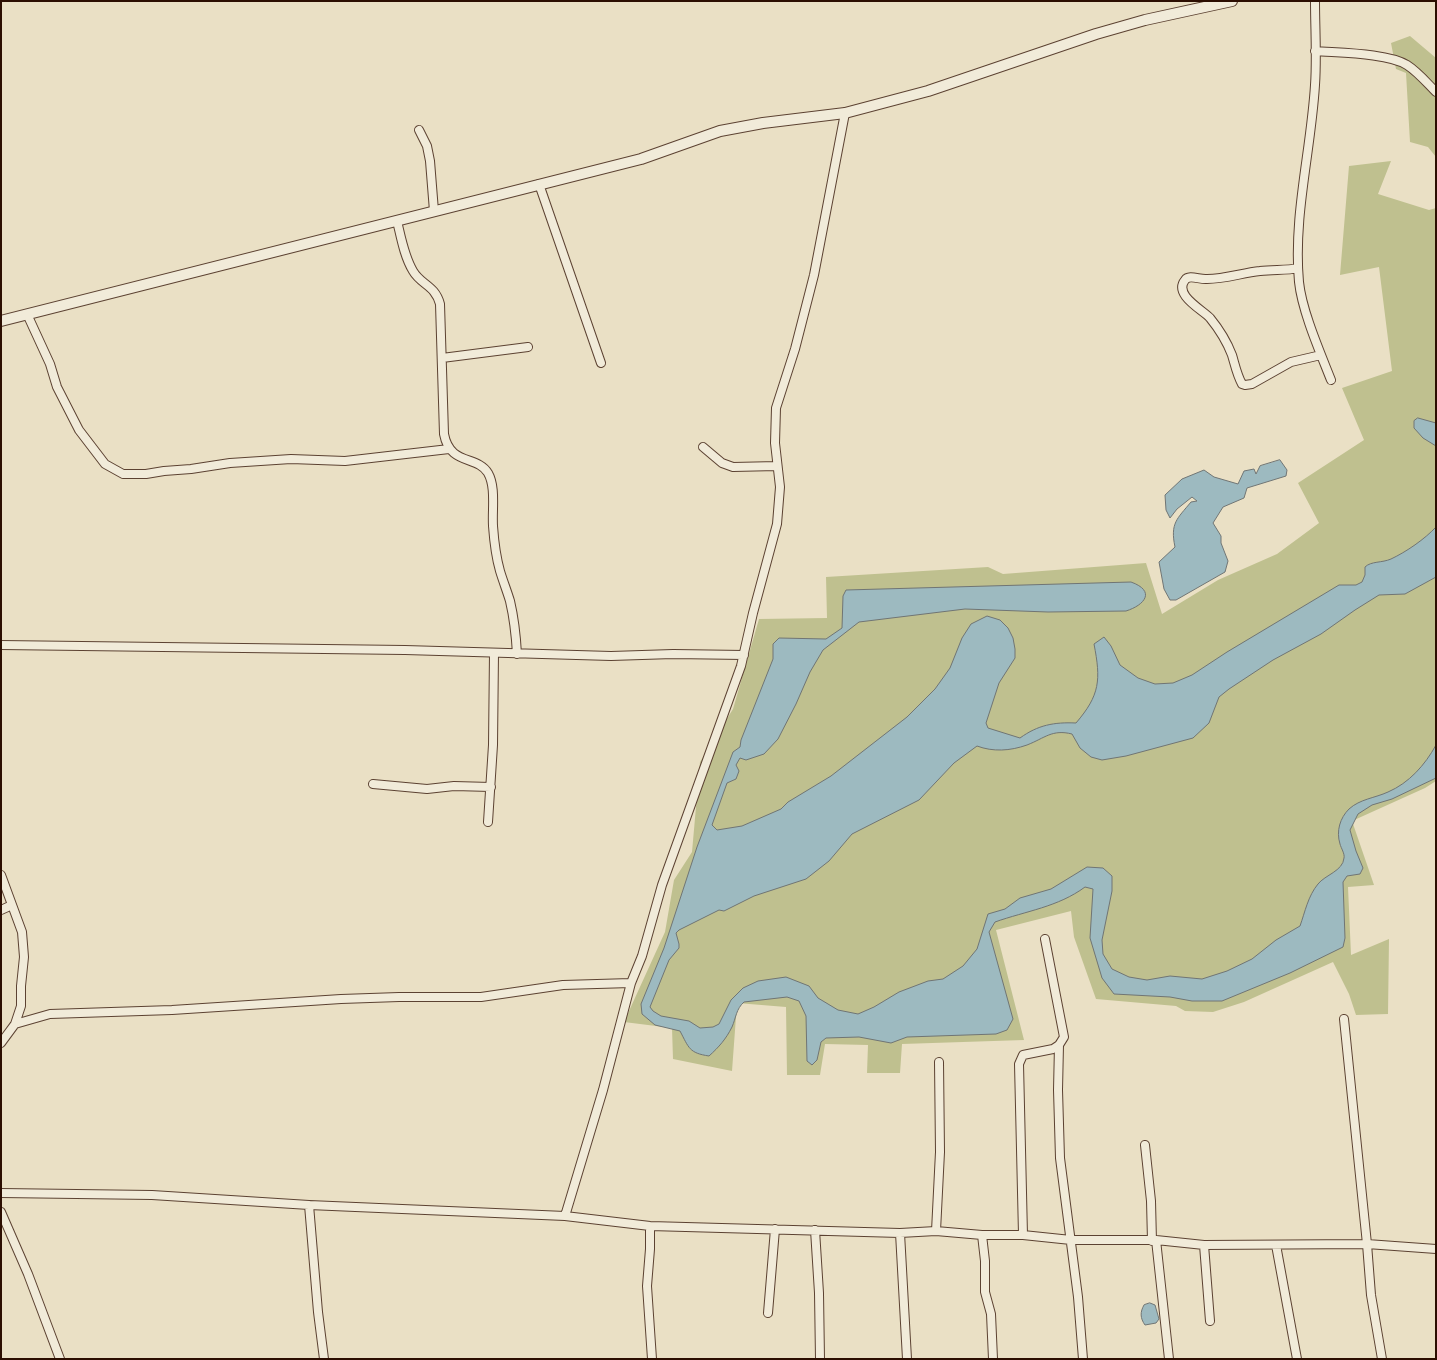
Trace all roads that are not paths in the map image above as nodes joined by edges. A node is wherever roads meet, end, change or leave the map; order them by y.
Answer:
1 (1232, 1) edge
2 (1315, 1) edge
3 (1315, 51) junction
4 (1436, 92) edge
5 (845, 113) junction
6 (418, 130) dead end
7 (539, 184) junction
8 (434, 211) junction
9 (397, 221) junction
10 (1298, 268) junction
11 (27, 314) junction
12 (1, 321) edge
13 (528, 347) dead end
14 (1321, 354) junction
15 (442, 358) junction
16 (601, 363) dead end
17 (1331, 380) dead end
18 (703, 447) dead end
19 (449, 449) junction
20 (778, 466) junction
21 (1, 645) edge
22 (494, 653) junction
23 (517, 654) junction
24 (744, 655) junction
25 (373, 784) dead end
26 (491, 787) junction
27 (488, 822) dead end
28 (1, 875) edge
29 (12, 905) junction
30 (1, 910) edge
31 (1045, 939) dead end
32 (631, 983) junction
33 (1344, 1019) dead end
34 (15, 1024) junction
35 (1, 1043) edge
36 (1059, 1045) junction
37 (938, 1062) dead end
38 (1145, 1146) dead end
39 (1, 1193) edge
40 (309, 1205) junction
41 (1, 1212) edge
42 (565, 1216) junction
43 (650, 1226) junction
44 (775, 1229) junction
45 (815, 1230) junction
46 (936, 1231) junction
47 (900, 1233) junction
48 (982, 1235) junction
49 (1023, 1235) junction
50 (1071, 1240) junction
51 (1154, 1240) junction
52 (1367, 1244) junction
53 (1204, 1245) junction
54 (1276, 1245) junction
55 (1436, 1250) edge
56 (768, 1313) dead end
57 (1210, 1321) dead end
58 (60, 1359) edge
59 (324, 1359) edge
60 (652, 1359) edge
61 (820, 1359) edge
62 (907, 1359) edge
63 (993, 1359) edge
64 (1083, 1359) edge
65 (1169, 1359) edge
66 (1297, 1359) edge
67 (1382, 1359) edge

1 - 5 street
2 - 3 street
3 - 4 street
3 - 10 street
5 - 7 street
5 - 20 street
6 - 8 street
7 - 8 street
7 - 16 street
8 - 9 street
9 - 11 street
9 - 15 street
10 - 14 street
10 - 14 street
11 - 12 street
11 - 19 street
13 - 15 street
14 - 17 street
15 - 19 street
18 - 20 street
19 - 23 street
20 - 24 street
21 - 22 street
22 - 23 street
22 - 26 street
23 - 24 street
24 - 32 street
25 - 26 street
26 - 27 street
28 - 29 street
29 - 30 street
29 - 34 street
31 - 36 street
32 - 34 street
32 - 42 street
33 - 52 street
34 - 35 street
36 - 49 street
36 - 50 street
37 - 46 street
38 - 51 street
39 - 40 street
40 - 42 street
40 - 59 street
41 - 58 street
42 - 43 street
43 - 44 street
43 - 60 street
44 - 45 street
44 - 56 street
45 - 47 street
45 - 61 street
46 - 47 street
46 - 48 street
47 - 62 street
48 - 49 street
48 - 63 street
49 - 50 street
50 - 51 street
50 - 64 street
51 - 53 street
51 - 65 street
52 - 54 street
52 - 55 street
52 - 67 street
53 - 54 street
53 - 57 street
54 - 66 street

